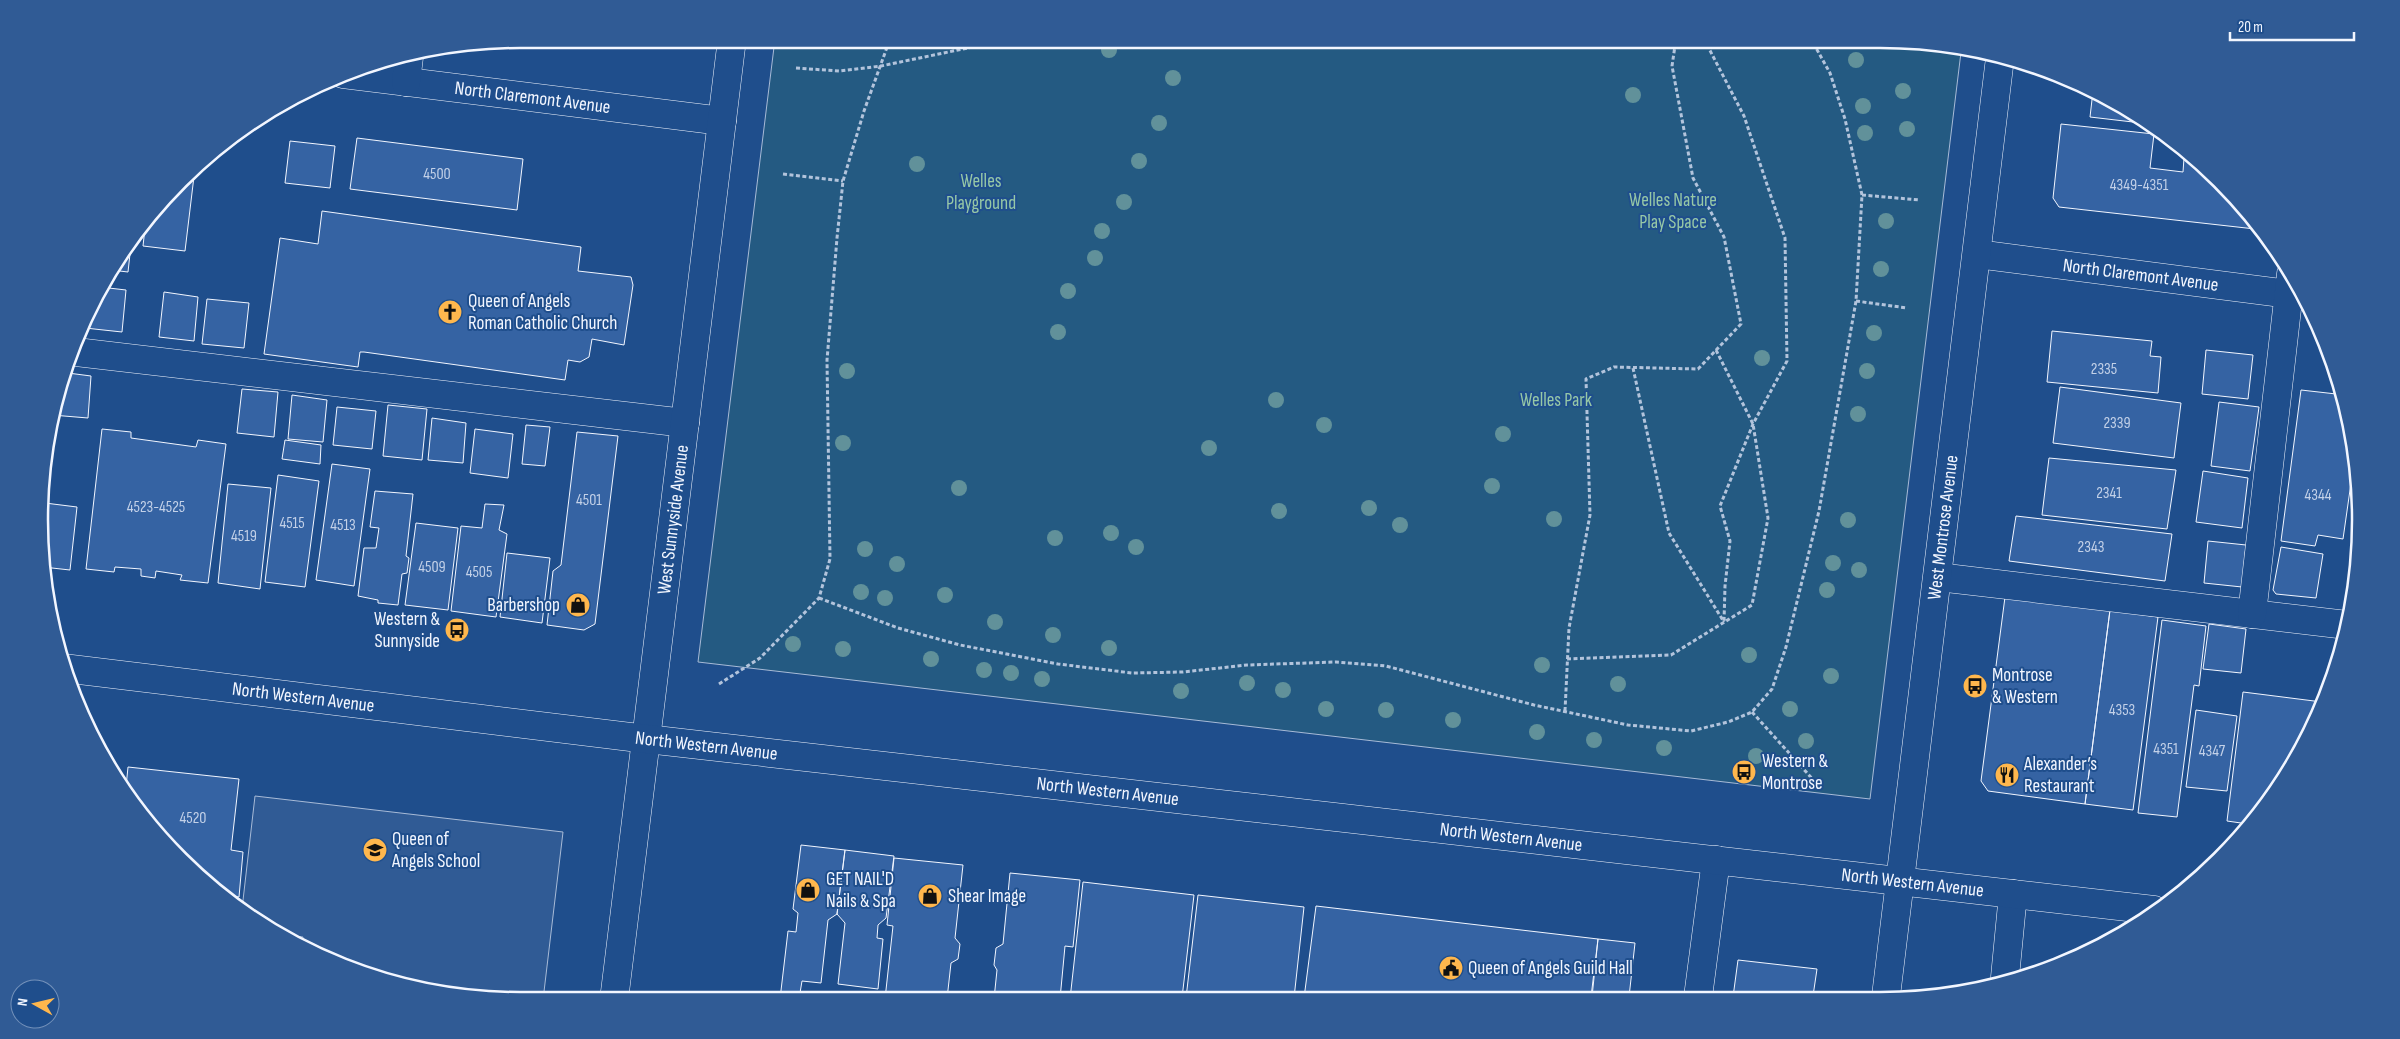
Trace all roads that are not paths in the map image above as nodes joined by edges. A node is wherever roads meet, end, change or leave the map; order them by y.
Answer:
1 (731, 48) edge
2 (1999, 63) edge
3 (408, 69) edge
4 (372, 72) edge
5 (722, 121) junction
6 (1977, 254) junction
7 (2291, 288) edge
8 (2294, 293) edge
9 (78, 352) edge
10 (685, 423) junction
11 (1938, 577) junction
12 (2252, 614) junction
13 (2340, 624) edge
14 (72, 669) edge
15 (647, 738) junction
16 (1716, 860) junction
17 (1901, 881) junction
18 (2013, 894) junction
19 (2145, 910) edge
20 (2005, 974) edge
21 (615, 992) edge
22 (1699, 992) edge
23 (1887, 992) edge

1 - 5 main road, West Sunnyside Avenue
2 - 6 main road, West Montrose Avenue
3 - 4 main road, North Claremont Avenue
3 - 5 main road, North Claremont Avenue
5 - 10 main road, West Sunnyside Avenue
6 - 7 main road, North Claremont Avenue
6 - 11 main road, West Montrose Avenue
8 - 12 main road
9 - 10 main road
10 - 15 main road, West Sunnyside Avenue
11 - 12 main road
11 - 17 main road, West Montrose Avenue
12 - 13 main road
14 - 15 main road, North Western Avenue
15 - 16 main road, North Western Avenue
15 - 21 main road, West Sunnyside Avenue
16 - 17 main road, North Western Avenue
16 - 22 main road
17 - 18 main road, North Western Avenue
17 - 23 main road, West Montrose Avenue
18 - 19 main road, North Western Avenue
18 - 20 main road

